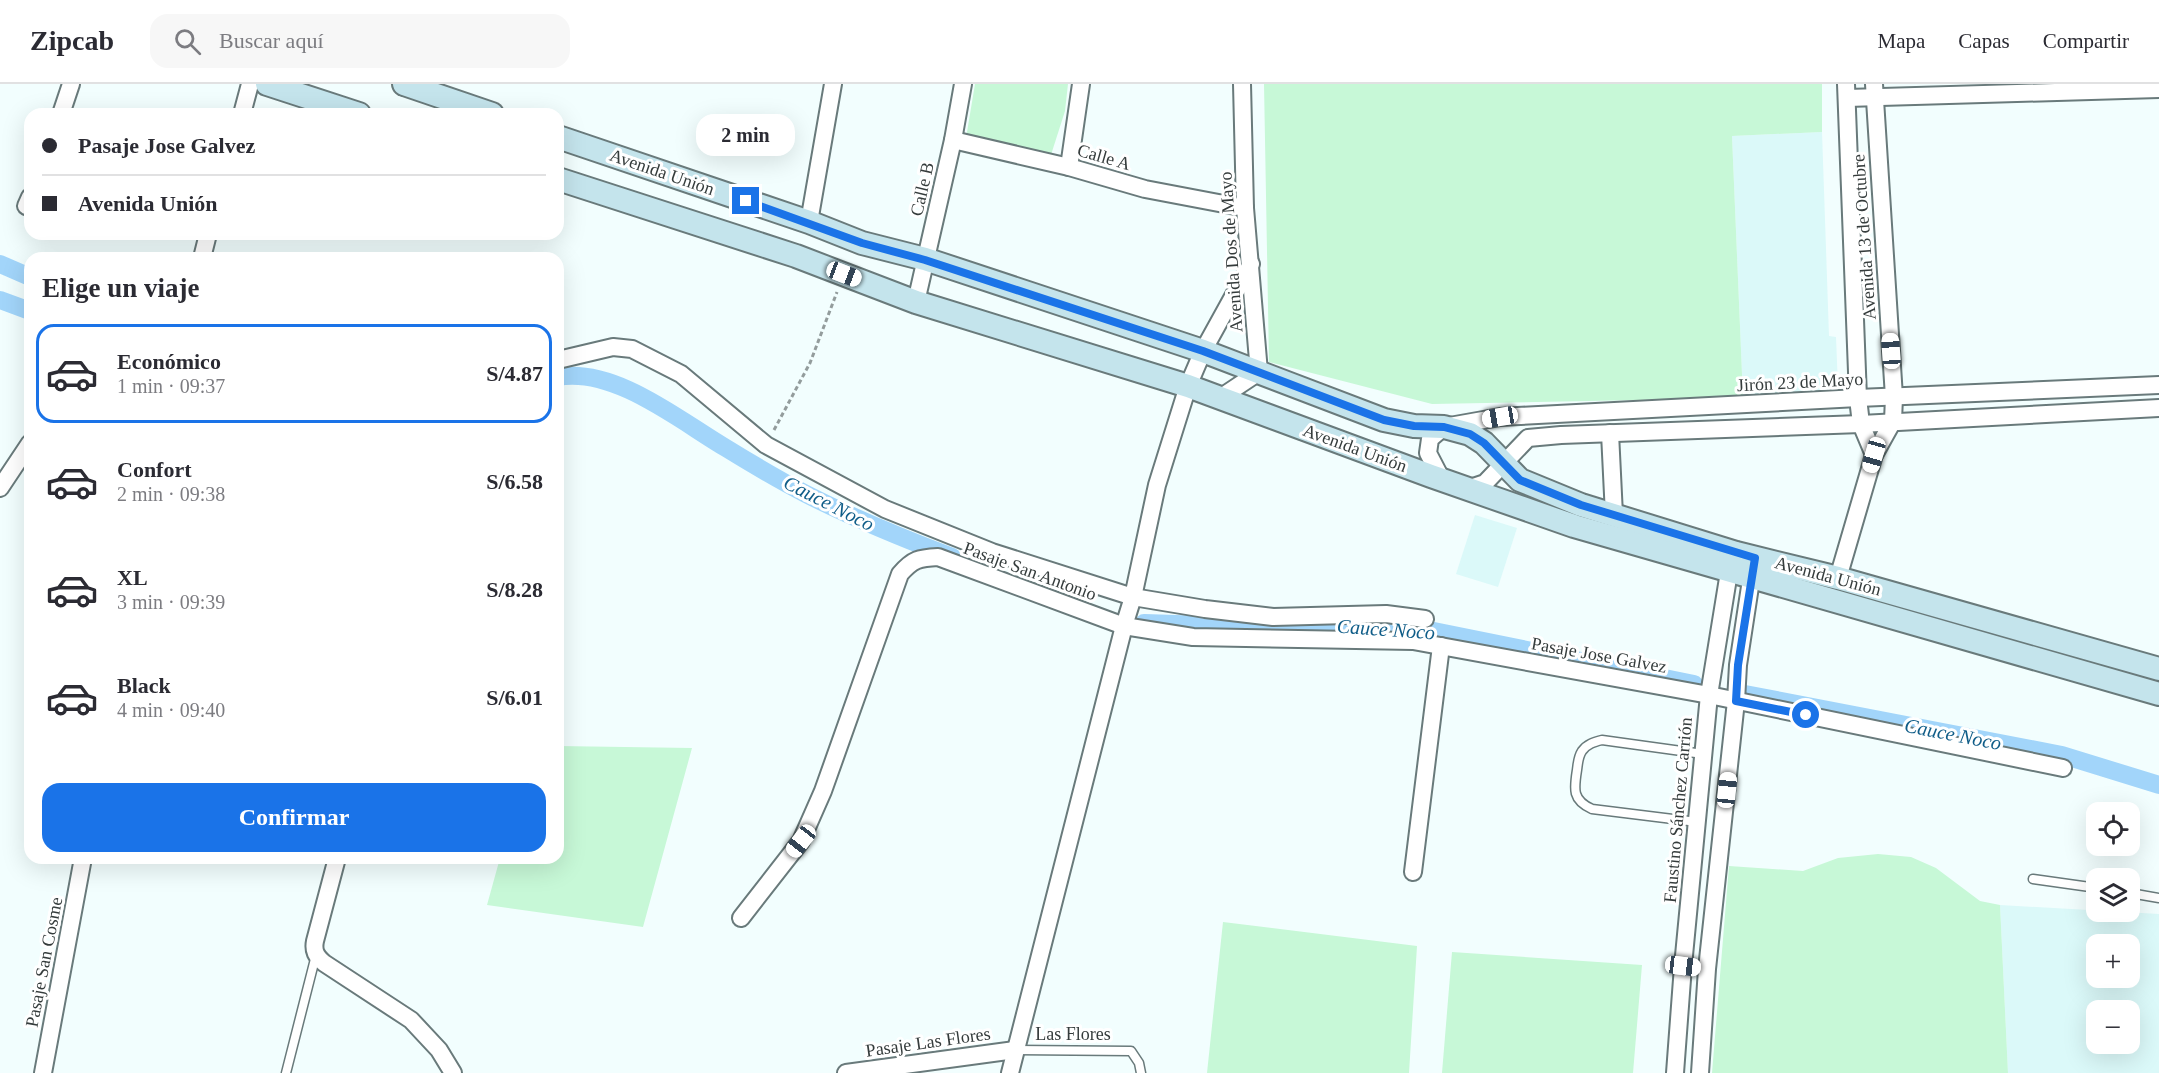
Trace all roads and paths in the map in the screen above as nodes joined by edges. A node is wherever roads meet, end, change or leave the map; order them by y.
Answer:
1 (70, 84) edge
2 (250, 84) edge
3 (267, 84) edge
4 (404, 84) edge
5 (833, 84) edge
6 (963, 84) edge
7 (1081, 84) edge
8 (1242, 84) edge
9 (2159, 88) edge
10 (1846, 91) edge
11 (1874, 91) edge
12 (63, 108) edge
13 (244, 108) edge
14 (341, 108) edge
15 (474, 108) edge
16 (564, 139) edge
17 (953, 140) junction
18 (1069, 167) junction
19 (564, 181) edge
20 (1245, 208) junction
21 (809, 222) junction
22 (925, 260) junction
23 (1251, 264) junction
24 (844, 274) junction
25 (916, 302) junction
26 (1203, 351) junction
27 (564, 359) edge
28 (1258, 372) junction
29 (2159, 385) edge
30 (1188, 386) junction
31 (1894, 397) junction
32 (1220, 398) junction
33 (1858, 398) junction
34 (2159, 408) edge
35 (1893, 421) junction
36 (1862, 424) junction
37 (1444, 427) junction
38 (1610, 433) junction
39 (766, 445) junction
40 (24, 452) edge
41 (1874, 455) junction
42 (1504, 464) junction
43 (1442, 480) junction
44 (0, 488) edge
45 (1467, 489) junction
46 (1614, 515) junction
47 (1743, 565) junction
48 (1838, 578) junction
49 (1133, 597) junction
50 (1425, 619) dead end
51 (1124, 626) junction
52 (1441, 646) junction
53 (2159, 669) edge
54 (2159, 694) edge
55 (1709, 695) junction
56 (1736, 701) junction
57 (1703, 754) junction
58 (2062, 768) dead end
59 (1697, 822) junction
60 (82, 864) edge
61 (335, 864) edge
62 (1413, 872) dead end
63 (2033, 879) dead end
64 (2086, 886) edge
65 (2140, 895) edge
66 (2159, 898) edge
67 (741, 918) dead end
68 (316, 956) junction
69 (1683, 966) junction
70 (1707, 969) junction
71 (1015, 1050) junction
72 (43, 1073) edge
73 (286, 1073) edge
74 (453, 1073) edge
75 (846, 1073) edge
76 (1010, 1073) edge
77 (1141, 1073) edge
78 (1675, 1073) edge
79 (1700, 1073) edge

1 - 12 street
2 - 13 street
3 - 14 main road
4 - 15 main road
5 - 21 street
6 - 17 street, Calle B
7 - 18 street
8 - 20 street, Avenida Dos de Mayo
9 - 11 street
10 - 11 street
10 - 33 street, Avenida 13 de Octubre
11 - 31 street, Avenida 13 de Octubre
16 - 21 main road, Avenida Unión
17 - 18 street, Calle A
17 - 22 street, Calle B
18 - 20 street, Calle A
19 - 24 main road, Avenida Unión
20 - 23 street, Avenida Dos de Mayo
21 - 22 main road, Avenida Unión
22 - 25 street, Calle B
22 - 26 main road, Avenida Unión
23 - 26 street
23 - 28 street, Avenida Dos de Mayo
24 - 25 main road, Avenida Unión
24 - 39 path
25 - 30 main road, Avenida Unión
26 - 28 main road, Avenida Unión
26 - 30 street
27 - 39 street
28 - 32 street
28 - 37 main road, Avenida Unión
29 - 31 street, Jirón 23 de Mayo
30 - 32 main road, Avenida Unión
30 - 49 street
31 - 33 street, Jirón 23 de Mayo
31 - 35 street, Avenida 13 de Octubre
32 - 43 main road, Avenida Unión
33 - 36 street, Avenida 13 de Octubre
33 - 37 street, Jirón 23 de Mayo
34 - 35 street
35 - 36 street
35 - 41 street, Avenida 13 de Octubre
36 - 38 street
36 - 41 street, Avenida 13 de Octubre
37 - 42 main road, Avenida Unión
37 - 43 street
38 - 42 street
38 - 46 street
39 - 49 street
40 - 44 street
41 - 48 street, Avenida 13 de Octubre
42 - 45 street
42 - 46 main road, Avenida Unión
43 - 45 main road, Avenida Unión
45 - 47 main road, Avenida Unión
46 - 47 main road, Avenida Unión
47 - 48 main road, Avenida Unión
47 - 54 main road, Avenida Unión
47 - 55 street, Faustino Sánchez Carrión
47 - 56 street
48 - 53 main road, Avenida Unión
49 - 50 street
49 - 51 street
51 - 52 street, Pasaje Jose Galvez
51 - 67 street, Pasaje San Antonio
51 - 71 street
52 - 55 street, Pasaje Jose Galvez
52 - 62 street
55 - 56 street, Pasaje Jose Galvez
55 - 57 street, Faustino Sánchez Carrión
56 - 58 street, Pasaje Jose Galvez
56 - 70 street
57 - 59 street, Faustino Sánchez Carrión
57 - 59 lane
59 - 69 street, Faustino Sánchez Carrión
60 - 72 street, Pasaje San Cosme
61 - 68 street
63 - 64 lane
65 - 66 lane
68 - 73 lane
68 - 74 street
69 - 70 street
69 - 78 street, Faustino Sánchez Carrión
70 - 79 street
71 - 75 street, Pasaje Las Flores
71 - 76 street
71 - 77 lane, Las Flores

